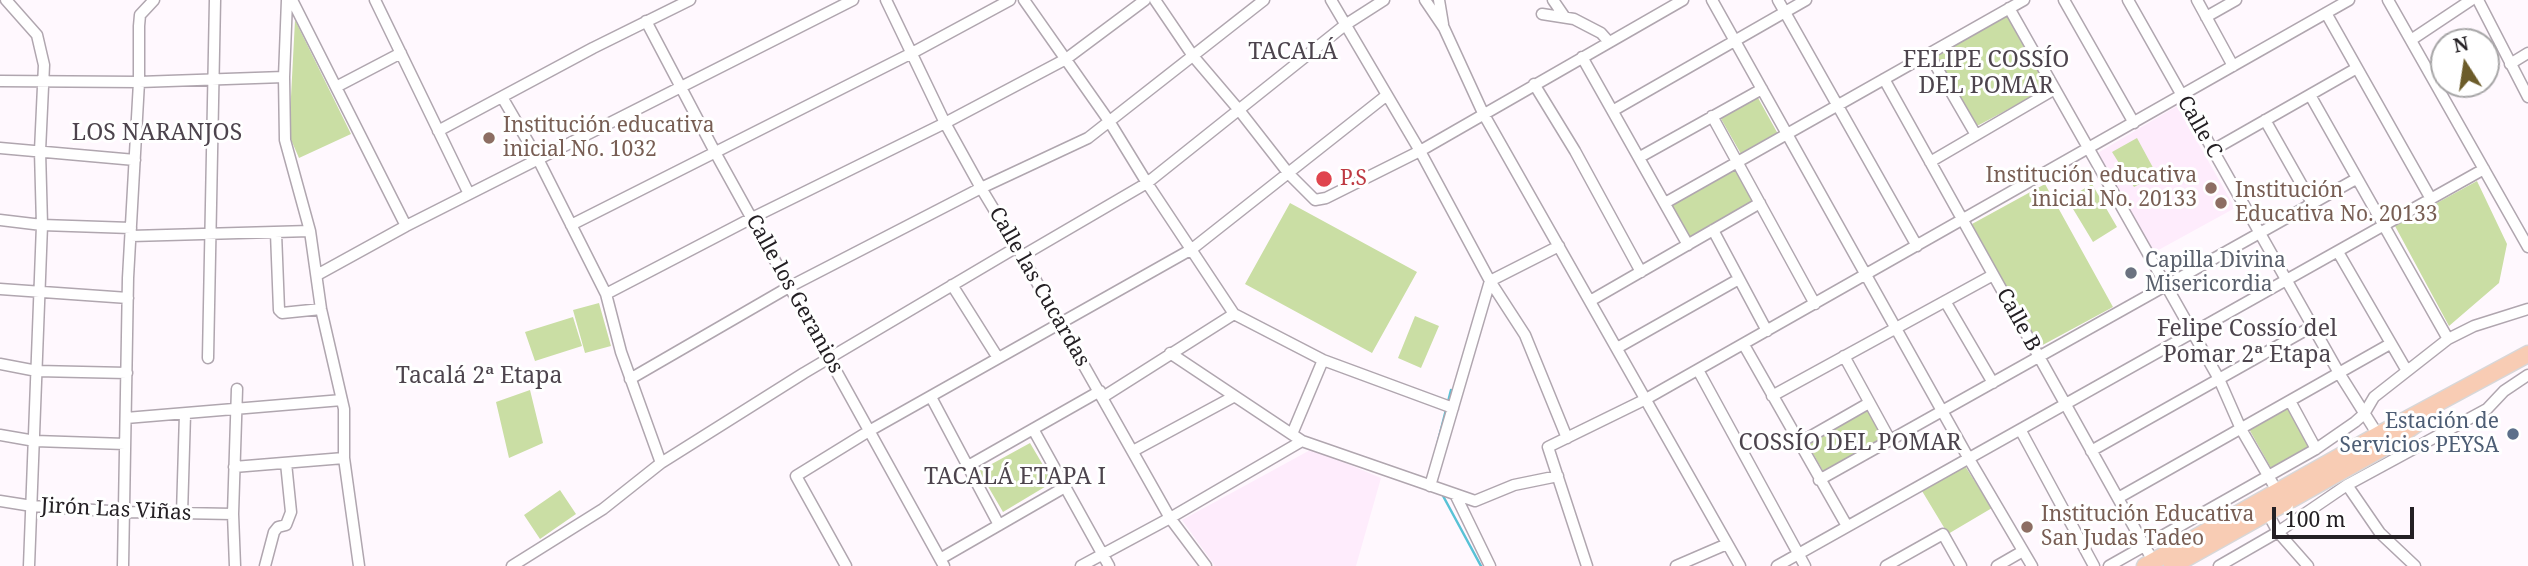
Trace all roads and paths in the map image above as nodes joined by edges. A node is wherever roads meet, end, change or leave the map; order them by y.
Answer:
1 (6, 0) edge
2 (154, 0) edge
3 (215, 0) edge
4 (290, 0) edge
5 (375, 0) edge
6 (690, 0) edge
7 (853, 0) edge
8 (886, 0) edge
9 (1010, 0) edge
10 (1024, 0) edge
11 (1145, 0) edge
12 (1155, 0) edge
13 (1264, 0) edge
14 (1331, 0) edge
15 (1384, 0) edge
16 (1425, 0) edge
17 (1439, 0) edge
18 (1553, 0) edge
19 (1684, 0) edge
20 (1712, 0) edge
21 (1779, 0) edge
22 (1806, 0) edge
23 (2024, 0) edge
24 (2064, 0) edge
25 (2128, 0) edge
26 (2197, 0) edge
27 (2236, 0) edge
28 (2349, 0) edge
29 (2388, 0) edge
30 (2471, 0) edge
31 (2478, 0) edge
32 (2009, 8) junction
33 (1785, 12) junction
34 (2326, 13) junction
35 (1542, 14) dead end
36 (1564, 16) junction
37 (2206, 17) junction
38 (646, 22) junction
39 (1345, 25) junction
40 (1444, 28) junction
41 (1734, 40) junction
42 (2411, 40) junction
43 (1609, 42) junction
44 (401, 53) junction
45 (912, 53) junction
46 (2528, 53) edge
47 (1928, 54) junction
48 (1193, 55) junction
49 (1582, 57) junction
50 (1066, 59) junction
51 (2510, 64) junction
52 (2233, 66) junction
53 (2357, 68) junction
54 (284, 77) junction
55 (214, 79) junction
56 (1884, 79) junction
57 (0, 81) edge
58 (44, 81) junction
59 (139, 82) junction
60 (1534, 84) junction
61 (336, 87) junction
62 (681, 87) junction
63 (1762, 89) junction
64 (2054, 89) junction
65 (1387, 95) junction
66 (2310, 95) junction
67 (2182, 96) junction
68 (502, 97) junction
69 (2528, 97) edge
70 (1837, 106) junction
71 (1239, 110) junction
72 (1614, 110) junction
73 (1483, 113) junction
74 (1712, 116) junction
75 (2265, 120) junction
76 (1109, 121) junction
77 (2134, 122) junction
78 (945, 123) junction
79 (438, 131) junction
80 (1788, 134) junction
81 (1976, 135) junction
82 (0, 148) edge
83 (2088, 149) junction
84 (2213, 150) junction
85 (40, 151) junction
86 (1420, 151) junction
87 (716, 153) junction
88 (1640, 157) junction
89 (538, 159) junction
90 (135, 160) junction
91 (1930, 162) junction
92 (1738, 164) junction
93 (2484, 169) junction
94 (1289, 174) junction
95 (2356, 179) junction
96 (1147, 183) junction
97 (981, 188) junction
98 (469, 194) junction
99 (2431, 199) junction
100 (1665, 203) junction
101 (1760, 203) junction
102 (2312, 203) junction
103 (752, 218) junction
104 (0, 220) edge
105 (1963, 220) junction
106 (42, 225) junction
107 (571, 225) junction
108 (406, 226) junction
109 (2384, 226) junction
110 (310, 230) junction
111 (1713, 230) junction
112 (131, 232) junction
113 (276, 233) junction
114 (2260, 233) junction
115 (211, 235) junction
116 (1688, 245) junction
117 (1559, 246) junction
118 (1917, 246) junction
119 (2528, 247) edge
120 (1192, 249) junction
121 (1019, 251) junction
122 (2338, 252) junction
123 (1641, 272) junction
124 (317, 275) junction
125 (1867, 275) junction
126 (1993, 275) junction
127 (1739, 279) junction
128 (1490, 281) junction
129 (2287, 281) junction
130 (952, 285) junction
131 (2166, 286) junction
132 (789, 288) junction
133 (0, 289) edge
134 (39, 293) junction
135 (606, 294) junction
136 (128, 298) junction
137 (1590, 301) junction
138 (1945, 301) junction
139 (1815, 304) junction
140 (321, 309) junction
141 (2528, 309) edge
142 (1234, 314) junction
143 (1061, 324) junction
144 (2313, 326) junction
145 (1896, 327) junction
146 (1767, 331) junction
147 (2193, 334) junction
148 (2448, 339) junction
149 (2390, 344) junction
150 (1744, 345) junction
151 (1617, 348) junction
152 (1170, 353) junction
153 (2528, 354) edge
154 (1844, 356) junction
155 (208, 358) dead end
156 (830, 358) junction
157 (998, 358) junction
158 (2039, 358) junction
159 (1322, 360) junction
160 (0, 364) edge
161 (1698, 370) junction
162 (37, 371) junction
163 (2407, 371) junction
164 (127, 373) junction
165 (2339, 373) junction
166 (2528, 375) edge
167 (630, 379) junction
168 (2219, 379) junction
169 (2481, 379) junction
170 (1993, 383) junction
171 (237, 389) dead end
172 (1101, 394) junction
173 (1772, 396) junction
174 (931, 397) junction
175 (1233, 397) junction
176 (342, 400) junction
177 (1646, 400) junction
178 (2290, 401) junction
179 (1870, 403) junction
180 (2065, 406) junction
181 (1453, 408) junction
182 (235, 409) junction
183 (1942, 411) junction
184 (185, 414) junction
185 (2364, 414) junction
186 (126, 418) junction
187 (1033, 429) junction
188 (2241, 429) junction
189 (2021, 430) junction
190 (869, 431) junction
191 (1292, 434) junction
192 (0, 435) edge
193 (2378, 435) junction
194 (1567, 438) junction
195 (1889, 440) junction
196 (34, 441) junction
197 (1302, 441) junction
198 (1798, 443) junction
199 (125, 444) junction
200 (2316, 449) junction
201 (2091, 451) junction
202 (1133, 452) junction
203 (344, 458) junction
204 (1969, 459) junction
205 (286, 463) junction
206 (661, 463) junction
207 (968, 466) junction
208 (234, 467) junction
209 (1558, 476) junction
210 (1819, 480) junction
211 (2273, 484) junction
212 (2347, 485) junction
213 (1430, 486) junction
214 (1065, 487) junction
215 (1455, 494) junction
216 (2118, 498) junction
217 (0, 501) edge
218 (32, 506) junction
219 (125, 512) junction
220 (2267, 512) junction
221 (182, 514) junction
222 (233, 514) junction
223 (1170, 518) junction
224 (999, 524) junction
225 (1847, 526) junction
226 (2278, 532) junction
227 (1727, 544) junction
228 (2144, 547) junction
229 (2023, 551) junction
230 (1798, 554) junction
231 (1101, 555) junction
232 (942, 562) edge
233 (2149, 564) edge
234 (29, 566) edge
235 (123, 566) edge
236 (235, 566) edge
237 (265, 566) edge
238 (359, 566) edge
239 (512, 566) edge
240 (846, 566) edge
241 (1081, 566) edge
242 (1109, 566) edge
243 (1206, 566) edge
244 (1490, 566) edge
245 (1587, 566) edge
246 (1676, 566) edge
247 (1740, 566) edge
248 (1777, 566) edge
249 (1805, 566) edge
250 (1886, 566) edge
251 (1961, 566) edge
252 (1997, 566) edge
253 (2032, 566) edge
254 (2094, 566) edge
255 (2109, 566) edge
256 (2172, 566) edge
257 (2219, 566) edge
258 (2308, 566) edge
259 (2415, 566) edge

1 - 58 street
2 - 59 street
3 - 55 street
4 - 54 street
4 - 61 street
5 - 44 street
6 - 38 street
7 - 62 street
8 - 45 street, Calle las Cucardas
9 - 45 street
10 - 50 street
11 - 50 street
12 - 48 street
13 - 48 street
14 - 39 street
15 - 39 street
16 - 40 street
17 - 40 street
18 - 36 street
19 - 43 street
20 - 41 street
21 - 33 street
22 - 33 street
23 - 32 street
24 - 77 street
25 - 67 street, Calle C
26 - 37 street
27 - 37 street
28 - 34 street
29 - 42 street
30 - 42 street
31 - 51 street
32 - 47 street
32 - 64 street
33 - 41 street
33 - 70 street
34 - 52 street
34 - 53 street
35 - 36 street
36 - 43 street
37 - 52 street
38 - 62 street, Calle los Geranios
38 - 68 street
39 - 65 street
39 - 71 street
40 - 73 street
41 - 63 street
41 - 72 street
42 - 93 street
43 - 49 street
44 - 61 street
44 - 79 street
45 - 78 street, Calle las Cucardas
45 - 87 street
46 - 51 street
47 - 56 street
47 - 81 street
48 - 71 street
48 - 76 street
49 - 60 street
49 - 72 street
50 - 76 street
50 - 78 street
51 - 69 street
52 - 67 street
53 - 66 street
53 - 99 street
54 - 55 street
54 - 110 street
55 - 59 street
55 - 115 street
56 - 70 street
56 - 91 street, Calle B
57 - 58 street
58 - 59 street
58 - 85 street
59 - 90 street
60 - 73 street
60 - 123 street
61 - 108 street
62 - 87 street, Calle los Geranios
62 - 89 street
63 - 74 street
63 - 80 street
64 - 81 street
64 - 83 street
65 - 86 street
65 - 94 street
66 - 75 street
66 - 95 street
67 - 77 street
67 - 84 street, Calle C
68 - 79 street
68 - 89 street
70 - 80 street
70 - 118 street
71 - 94 street
71 - 96 street
72 - 88 street
73 - 86 street
73 - 117 street
74 - 88 street
74 - 92 street
75 - 84 street
75 - 102 street
76 - 96 street
76 - 97 street
77 - 83 street
78 - 97 street, Calle las Cucardas
78 - 103 street
79 - 98 street
80 - 92 street
80 - 125 street
81 - 91 street
82 - 85 street
83 - 105 street
83 - 131 street
84 - 114 street, Calle C
85 - 90 street
85 - 106 street
86 - 94 street
86 - 128 street
87 - 103 street, Calle los Geranios
87 - 107 street
88 - 100 street
89 - 98 street
89 - 107 street
90 - 112 street
91 - 105 street, Calle B
92 - 100 street
92 - 101 street
93 - 99 street
93 - 119 street
94 - 120 street
95 - 102 street
95 - 109 street
96 - 120 street
96 - 121 street
97 - 121 street, Calle las Cucardas
97 - 132 street
98 - 108 street
99 - 109 street
100 - 116 street
101 - 111 street
101 - 139 street
102 - 114 street
103 - 132 street, Calle los Geranios
103 - 135 street
104 - 106 street
105 - 118 street
105 - 126 street, Calle B
106 - 112 street
106 - 134 street
107 - 135 street
108 - 124 street
109 - 122 street
109 - 148 street
110 - 113 street
110 - 124 street
111 - 116 street
111 - 127 street
112 - 115 street
112 - 136 street
113 - 115 street
113 - 140 street
114 - 129 street, Calle C
114 - 131 street
115 - 155 street
116 - 123 street
117 - 128 street
117 - 137 street
118 - 125 street
120 - 142 street
120 - 143 street
121 - 130 street
121 - 143 street, Calle las Cucardas
122 - 129 street
122 - 149 street
123 - 137 street
124 - 140 street
125 - 139 street
125 - 145 street
126 - 138 street
126 - 158 street, Calle B
127 - 146 street
127 - 151 street
128 - 181 street
128 - 194 street
129 - 144 street, Calle C
129 - 147 street
130 - 156 street
130 - 157 street
131 - 147 street
131 - 158 street
132 - 156 street, Calle los Geranios
132 - 167 street
133 - 134 street
134 - 136 street
134 - 162 street
135 - 167 street
136 - 164 street
137 - 151 street
138 - 145 street
138 - 170 street
139 - 146 street
140 - 176 street
141 - 148 street
142 - 152 street
142 - 159 street
143 - 157 street
143 - 172 street, Calle las Cucardas
144 - 165 street, Calle C
144 - 168 street
145 - 154 street
145 - 183 street
146 - 150 street
147 - 168 street
147 - 180 street
148 - 163 street
149 - 163 street
149 - 165 street
150 - 161 street
150 - 173 street
151 - 177 street
152 - 172 street
152 - 175 street
153 - 169 highway
154 - 173 street
154 - 179 street
156 - 190 street, Calle los Geranios
156 - 206 street
157 - 174 street
158 - 170 street
158 - 180 street, Calle B
159 - 181 street
159 - 191 street
160 - 162 street
161 - 177 street
161 - 230 street
162 - 164 street
162 - 196 street
163 - 185 street
164 - 186 street
165 - 178 street
165 - 185 street, Calle C
166 - 212 street
167 - 206 street
168 - 188 street
168 - 201 street
169 - 193 highway
169 - 220 highway
170 - 183 street
171 - 182 street
172 - 187 street
172 - 202 street, Calle las Cucardas
173 - 198 street
174 - 190 street
174 - 207 street
175 - 191 street
175 - 202 street
176 - 182 street
176 - 203 street
177 - 194 street
177 - 227 street
178 - 188 street
178 - 200 street
179 - 195 street
179 - 198 street
180 - 189 street
180 - 201 street, Calle B
181 - 213 street
182 - 184 street
182 - 208 street
183 - 195 street
183 - 204 street
184 - 186 street
184 - 221 street
185 - 193 street, Calle C
185 - 200 street
186 - 199 street
187 - 207 street
187 - 214 street
188 - 211 street
188 - 216 street
189 - 204 street
189 - 254 street
190 - 232 street, Calle los Geranios
190 - 240 street
191 - 197 street
192 - 196 street
193 - 211 highway
194 - 209 street
195 - 210 street
196 - 199 street
196 - 218 street
197 - 213 street
197 - 223 street
198 - 210 street
199 - 219 street
200 - 211 street
201 - 216 street, Calle B
202 - 223 street, Calle las Cucardas
203 - 205 street
203 - 238 street
204 - 225 street
204 - 229 street
205 - 208 street
205 - 237 street
206 - 239 street
207 - 224 street
208 - 222 street
209 - 215 street
209 - 245 street
210 - 225 street
211 - 228 street
211 - 233 highway
212 - 226 street
212 - 259 street
213 - 215 street
214 - 224 street
214 - 231 street
215 - 244 street
216 - 228 street, Calle B
217 - 218 street, Jirón Las Viñas
218 - 219 street, Jirón Las Viñas
218 - 234 street
219 - 221 street, Jirón Las Viñas
219 - 235 street
220 - 226 street
220 - 256 highway
221 - 222 street, Jirón Las Viñas
222 - 236 street
223 - 231 street
223 - 243 street, Calle las Cucardas
224 - 232 street
225 - 230 street
226 - 257 street
226 - 258 street
227 - 246 street
227 - 247 street
228 - 233 street, Calle B
228 - 255 street
229 - 252 street
229 - 253 street
230 - 248 street
230 - 249 street
231 - 241 street
231 - 242 street
250 - 251 street

